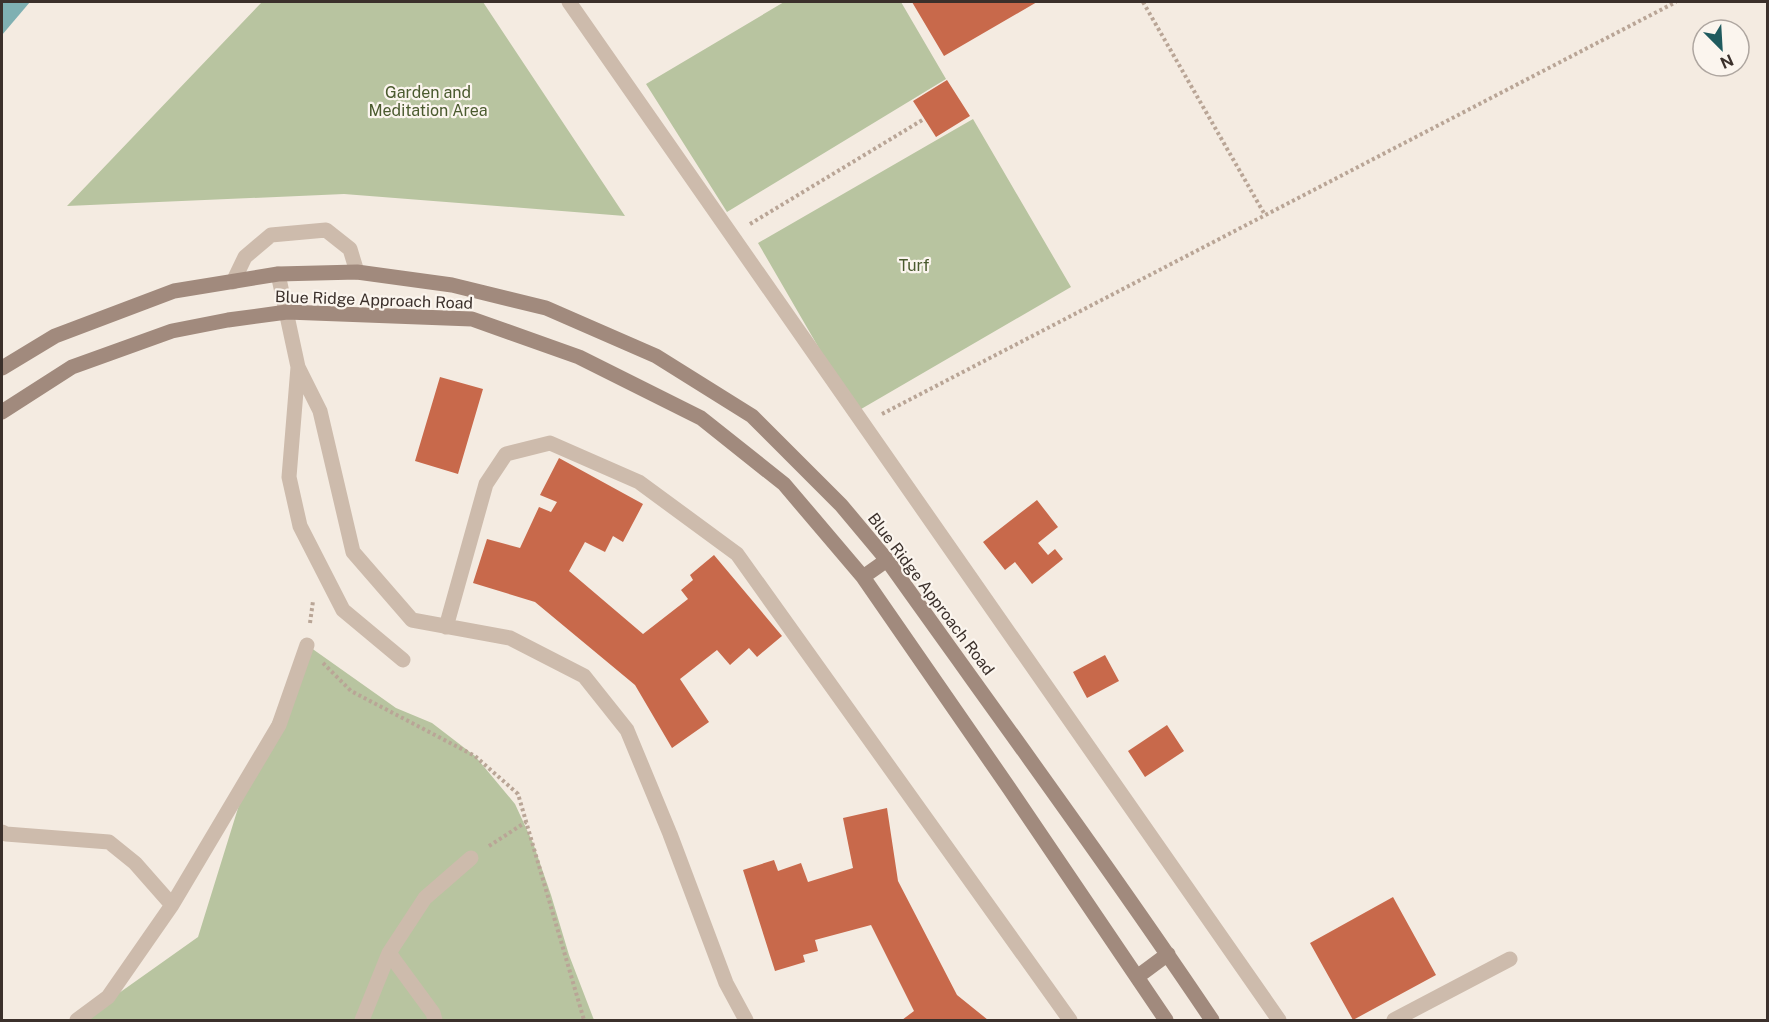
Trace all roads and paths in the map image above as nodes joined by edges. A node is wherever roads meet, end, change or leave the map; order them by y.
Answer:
1 (569, 2) edge
2 (1143, 2) edge
3 (1676, 2) edge
4 (924, 119) dead end
5 (1265, 215) junction
6 (732, 235) junction
7 (357, 272) junction
8 (278, 274) junction
9 (233, 282) junction
10 (287, 312) junction
11 (298, 367) junction
12 (2, 368) edge
13 (2, 412) edge
14 (862, 424) junction
15 (886, 560) junction
16 (318, 561) junction
17 (863, 577) junction
18 (446, 627) junction
19 (307, 645) junction
20 (403, 660) dead end
21 (526, 822) junction
22 (2, 832) edge
23 (471, 858) joint
24 (172, 905) junction
25 (389, 953) junction
26 (1168, 954) junction
27 (1510, 959) dead end
28 (1137, 977) junction
29 (77, 1020) edge
30 (362, 1020) edge
31 (435, 1020) edge
32 (584, 1020) edge
33 (746, 1020) edge
34 (1070, 1020) edge
35 (1166, 1020) edge
36 (1212, 1020) edge
37 (1279, 1020) edge
38 (1394, 1020) edge

1 - 6 street
2 - 5 path
3 - 5 path
4 - 6 path
5 - 14 path
6 - 14 street
7 - 8 street, Blue Ridge Approach Road
7 - 9 street
7 - 15 street, Blue Ridge Approach Road
8 - 9 street, Blue Ridge Approach Road
8 - 10 street
9 - 12 street, Blue Ridge Approach Road
10 - 11 street
10 - 13 street, Blue Ridge Approach Road
10 - 17 street, Blue Ridge Approach Road
11 - 16 street
11 - 18 street
14 - 37 street
15 - 17 street
15 - 26 street, Blue Ridge Approach Road
16 - 19 path
16 - 20 street
17 - 28 street, Blue Ridge Approach Road
18 - 33 street
18 - 34 street
19 - 21 path
19 - 24 street
21 - 23 path
21 - 32 path
22 - 24 street
23 - 25 street
24 - 29 street
25 - 30 street
25 - 31 street
26 - 28 street
26 - 36 street, Blue Ridge Approach Road
27 - 38 street
28 - 35 street, Blue Ridge Approach Road

